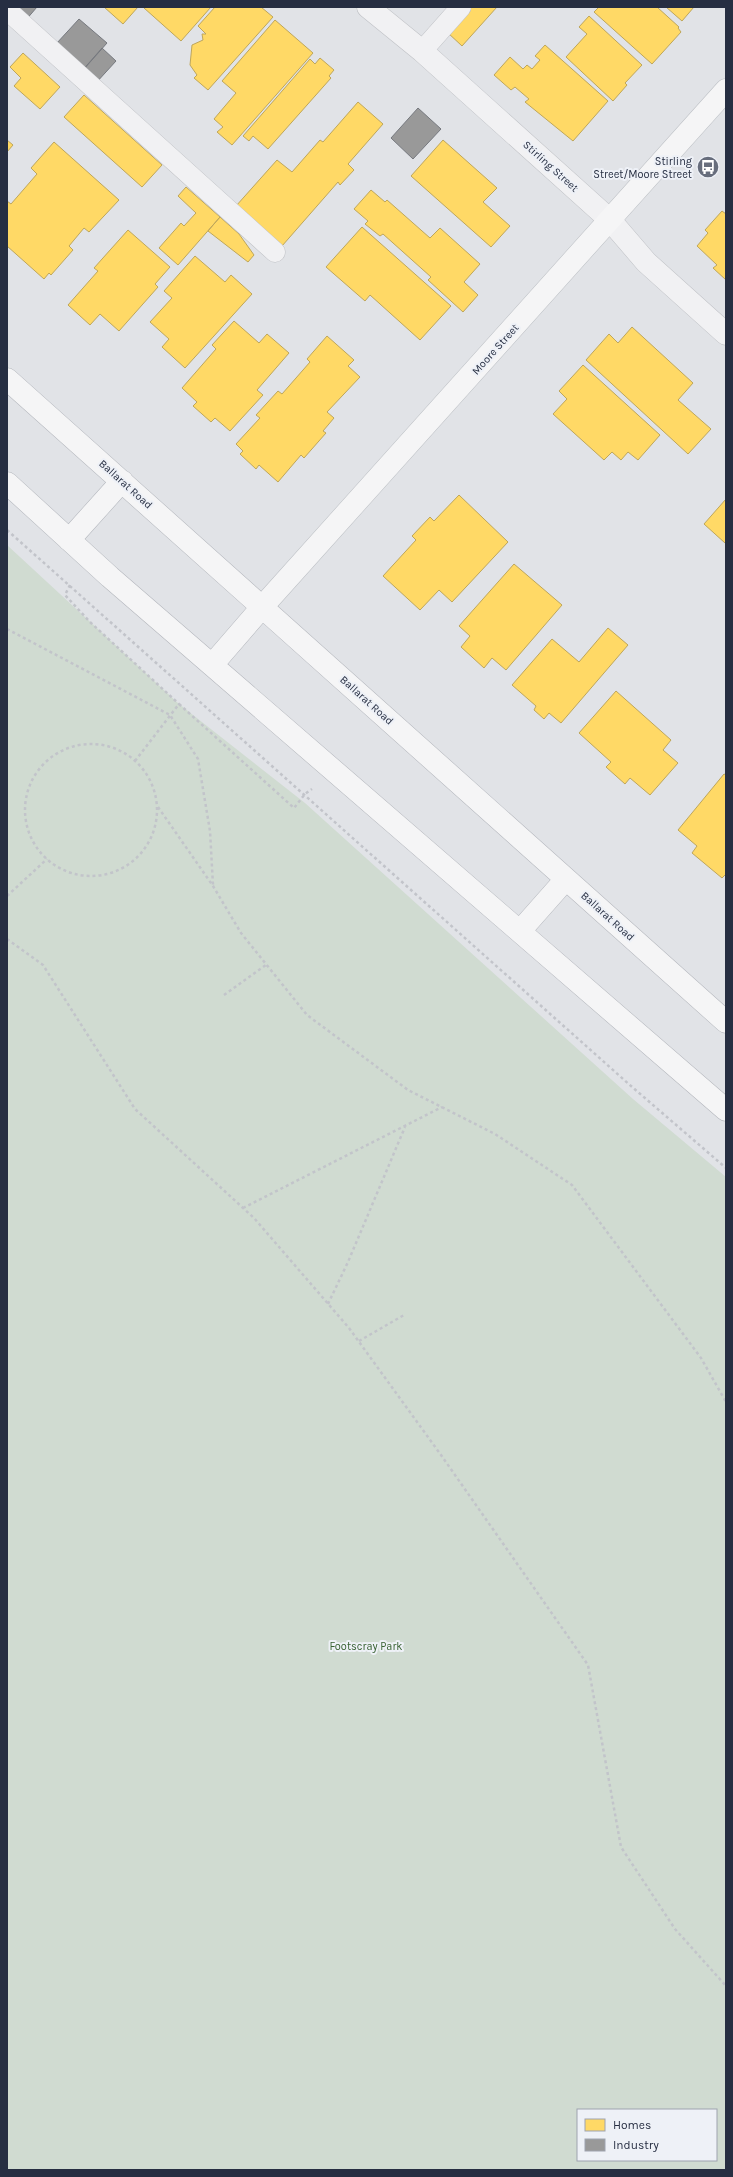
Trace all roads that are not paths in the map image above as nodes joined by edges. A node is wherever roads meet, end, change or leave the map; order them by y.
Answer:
1 (368, 7) edge
2 (461, 7) edge
3 (7, 10) edge
4 (422, 51) junction
5 (726, 90) edge
6 (610, 220) junction
7 (274, 252) dead end
8 (726, 334) edge
9 (7, 379) edge
10 (122, 481) junction
11 (7, 483) edge
12 (69, 540) junction
13 (263, 606) junction
14 (212, 665) junction
15 (566, 879) junction
16 (520, 931) junction
17 (726, 1022) edge
18 (726, 1110) edge

1 - 4 street, Stirling Street
2 - 4 lane
3 - 7 lane
4 - 6 street, Stirling Street
5 - 6 main road, Moore Street
6 - 8 street, Stirling Street
6 - 13 main road, Moore Street
9 - 10 main road, Ballarat Road
10 - 12 main road
10 - 13 main road, Ballarat Road
11 - 12 main road
12 - 14 main road
13 - 14 main road, Moore Street
13 - 15 main road, Ballarat Road
14 - 16 main road
15 - 16 main road
15 - 17 main road, Ballarat Road
16 - 18 main road

